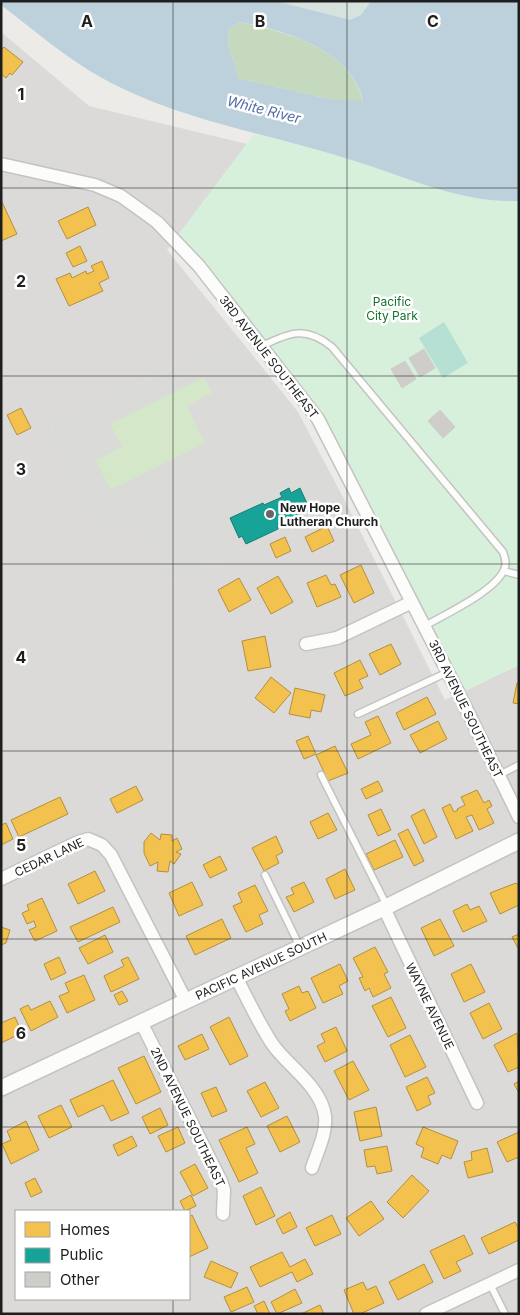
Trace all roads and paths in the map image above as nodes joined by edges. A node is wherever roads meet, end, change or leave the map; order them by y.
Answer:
1 (1, 164) edge
2 (262, 346) junction
3 (504, 571) junction
4 (519, 575) edge
5 (412, 602) junction
6 (424, 626) junction
7 (306, 644) dead end
8 (448, 672) junction
9 (358, 714) dead end
10 (519, 765) edge
11 (499, 775) junction
12 (321, 776) dead end
13 (519, 817) edge
14 (519, 841) edge
15 (265, 875) dead end
16 (1, 879) edge
17 (386, 907) junction
18 (300, 947) junction
19 (236, 978) junction
20 (186, 1001) junction
21 (141, 1022) junction
22 (1, 1088) edge
23 (477, 1103) dead end
24 (312, 1168) dead end
25 (223, 1214) dead end
26 (519, 1270) edge
27 (490, 1284) junction
28 (429, 1313) edge
29 (505, 1314) edge

1 - 2 street, 3RD AVENUE SOUTHEAST
2 - 3 lane
2 - 5 street, 3RD AVENUE SOUTHEAST
3 - 4 lane
3 - 6 lane
5 - 6 street, 3RD AVENUE SOUTHEAST
5 - 7 street
6 - 8 street, 3RD AVENUE SOUTHEAST
8 - 9 lane
8 - 11 street, 3RD AVENUE SOUTHEAST
10 - 11 lane
11 - 13 street, 3RD AVENUE SOUTHEAST
12 - 17 lane
14 - 17 street, PACIFIC AVENUE SOUTH
15 - 18 lane
16 - 20 street, CEDAR LANE
17 - 18 street, PACIFIC AVENUE SOUTH
17 - 23 street, WAYNE AVENUE
18 - 19 street, PACIFIC AVENUE SOUTH
19 - 20 street, PACIFIC AVENUE SOUTH
19 - 24 street
20 - 21 street, PACIFIC AVENUE SOUTH
21 - 22 street, PACIFIC AVENUE SOUTH
21 - 25 street, 2ND AVENUE SOUTHEAST
26 - 27 street
27 - 28 street
27 - 29 lane

